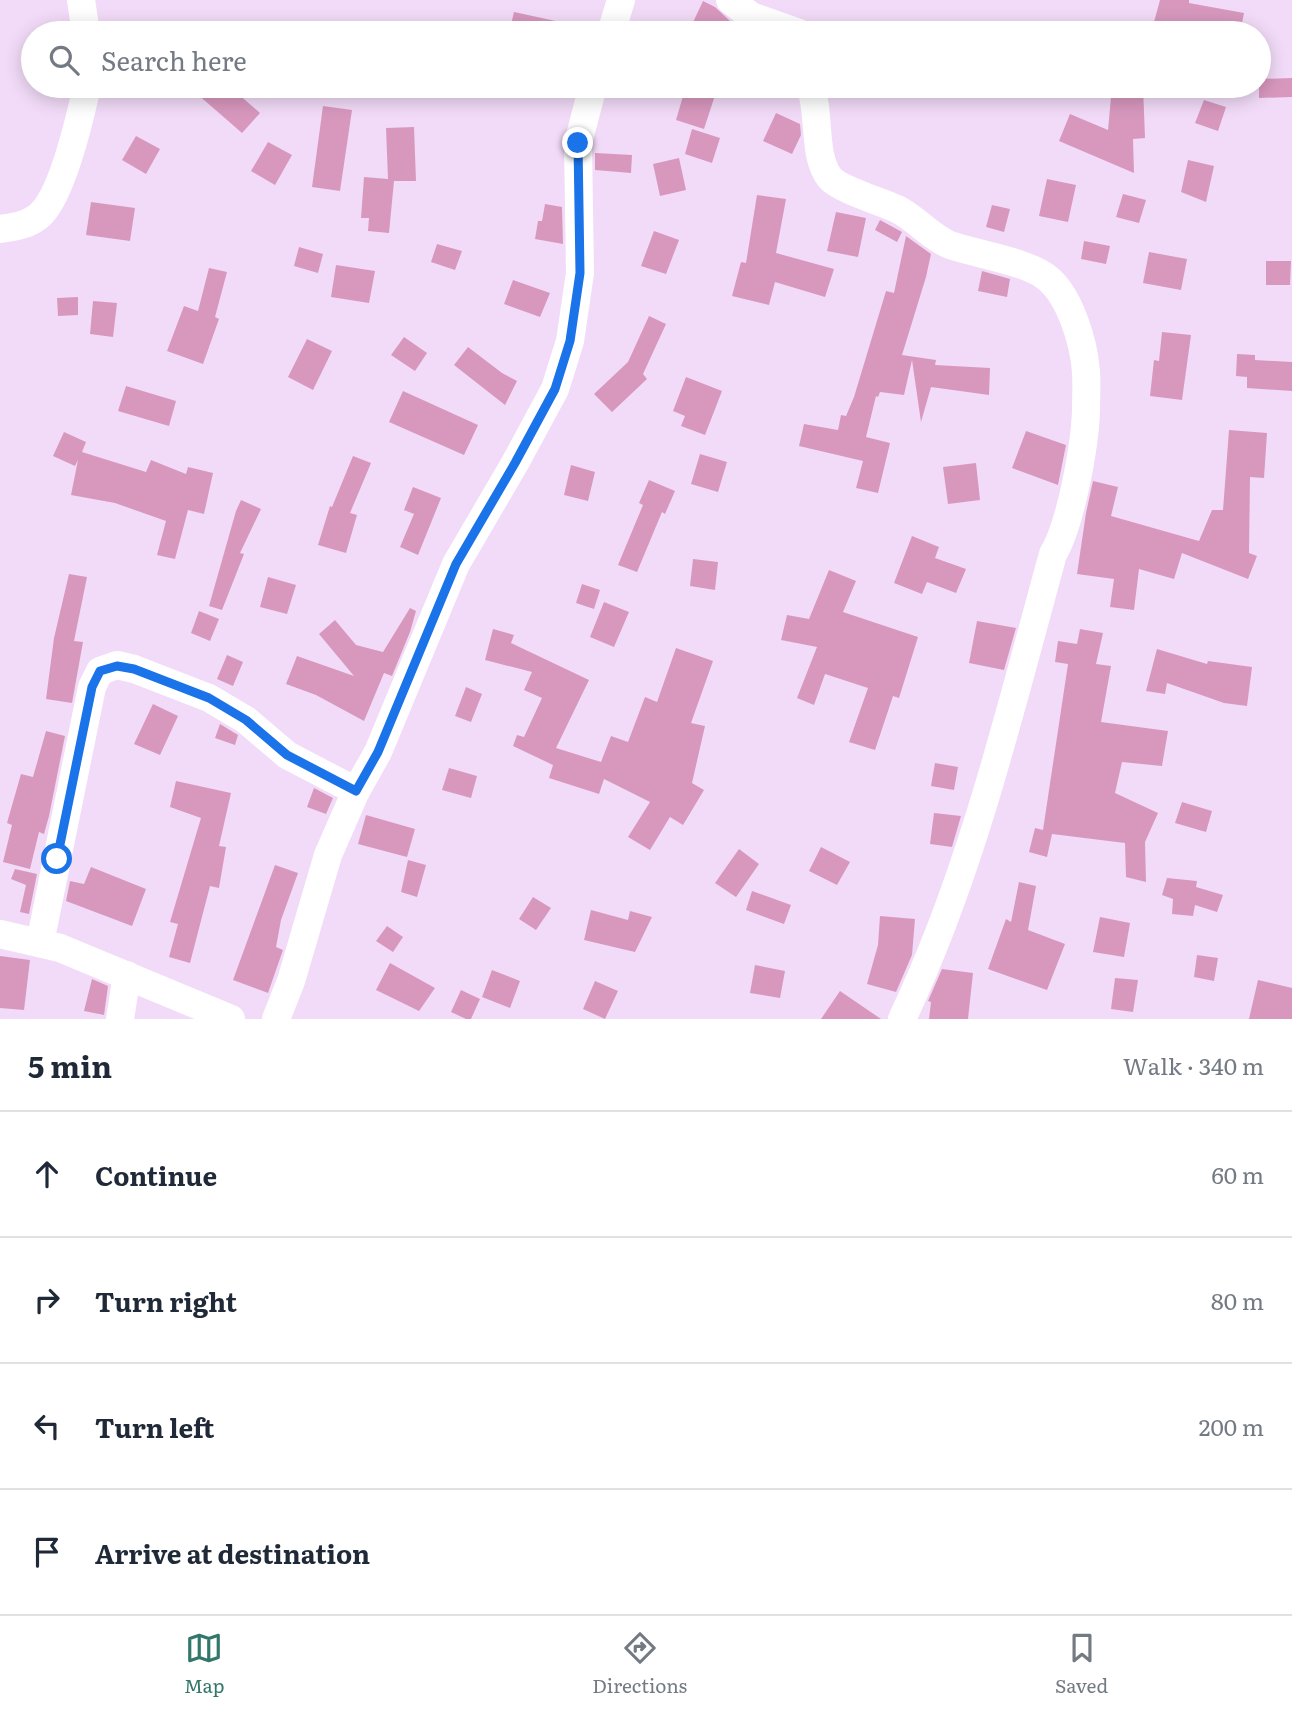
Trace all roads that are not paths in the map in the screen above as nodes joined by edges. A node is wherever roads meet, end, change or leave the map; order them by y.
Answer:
1 (81, 0) edge
2 (621, 0) edge
3 (730, 0) edge
4 (84, 21) edge
5 (615, 21) edge
6 (765, 21) edge
7 (84, 98) edge
8 (589, 98) edge
9 (814, 98) edge
10 (0, 229) edge
11 (356, 791) junction
12 (0, 934) edge
13 (40, 943) junction
14 (127, 975) junction
15 (120, 1019) edge
16 (231, 1019) edge
17 (276, 1019) edge
18 (902, 1019) edge

1 - 4 street
2 - 5 street
3 - 6 street
7 - 10 street
8 - 11 street
9 - 18 street
11 - 13 street
11 - 17 street
12 - 13 street
13 - 14 street
14 - 15 street
14 - 16 street

